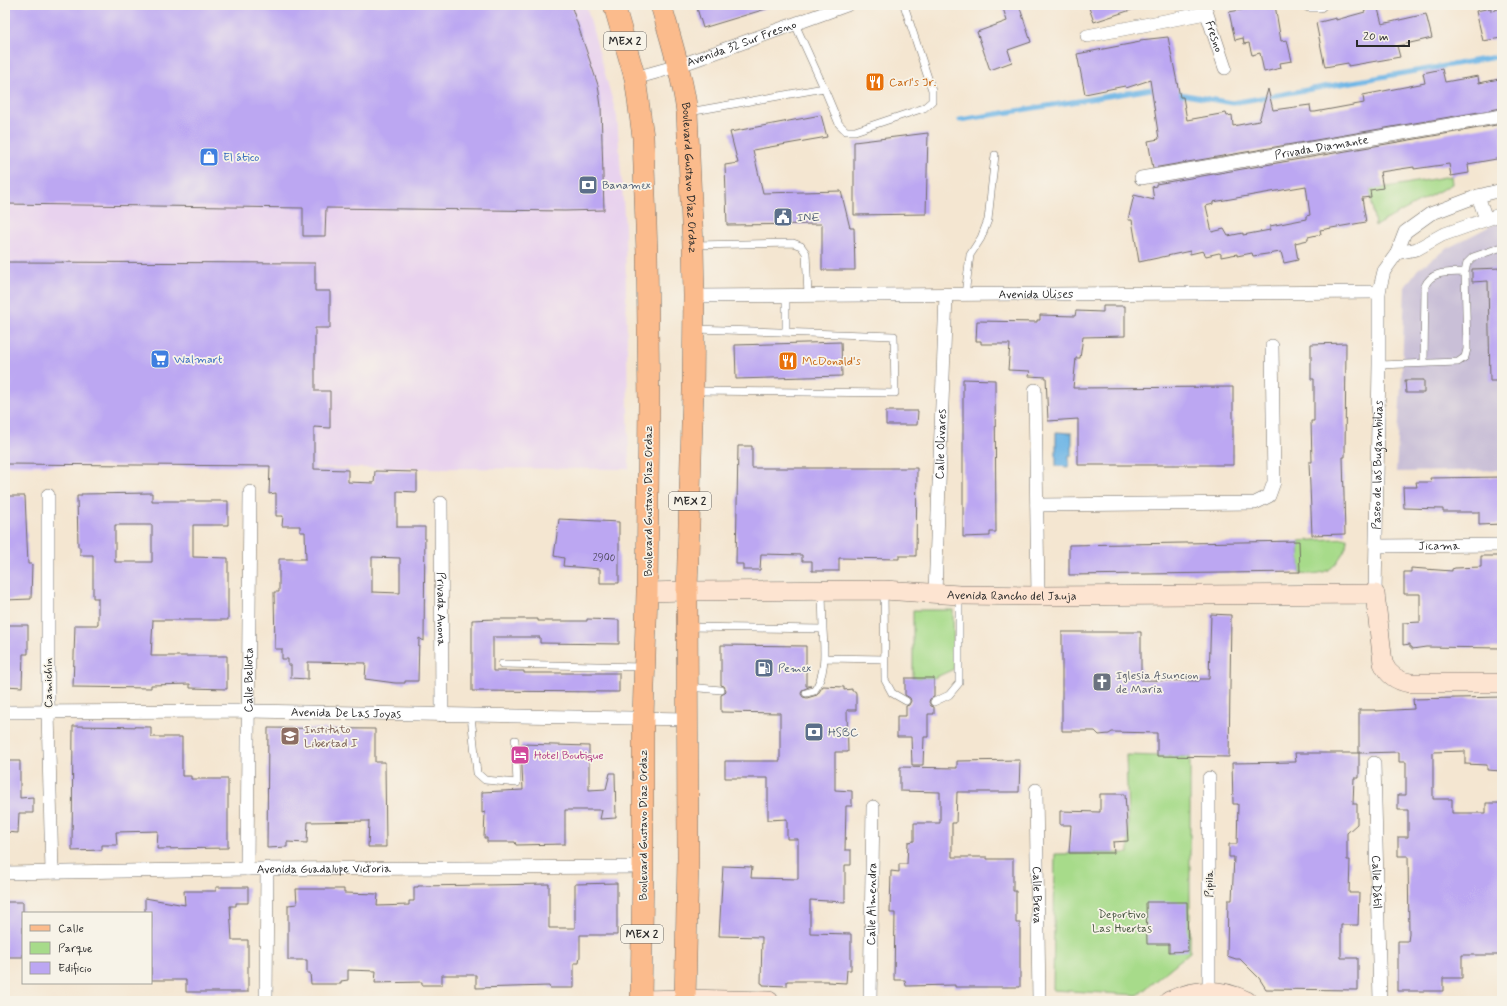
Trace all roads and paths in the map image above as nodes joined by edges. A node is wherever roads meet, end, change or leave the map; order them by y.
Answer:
1 (614, 5) edge
2 (661, 5) edge
3 (847, 5) edge
4 (904, 5) edge
5 (1309, 5) edge
6 (1320, 5) edge
7 (1205, 9) edge
8 (796, 24) junction
9 (1087, 36) dead end
10 (678, 66) junction
11 (1225, 68) dead end
12 (635, 78) junction
13 (824, 88) junction
14 (687, 112) junction
15 (1502, 116) edge
16 (995, 155) dead end
17 (1141, 178) dead end
18 (1502, 190) edge
19 (1478, 196) junction
20 (1502, 214) edge
21 (1486, 219) junction
22 (693, 246) junction
23 (1502, 247) edge
24 (1397, 253) junction
25 (1465, 272) junction
26 (1379, 292) junction
27 (808, 294) junction
28 (786, 295) junction
29 (946, 295) junction
30 (965, 295) junction
31 (694, 296) junction
32 (694, 329) junction
33 (786, 332) junction
34 (1272, 346) dead end
35 (1424, 363) junction
36 (1379, 365) junction
37 (1035, 390) dead end
38 (693, 391) junction
39 (250, 492) dead end
40 (48, 495) dead end
41 (441, 503) dead end
42 (1036, 505) junction
43 (1502, 545) edge
44 (1376, 546) junction
45 (822, 590) junction
46 (884, 590) junction
47 (687, 591) junction
48 (648, 592) junction
49 (935, 593) junction
50 (1376, 594) junction
51 (959, 595) junction
52 (1038, 596) junction
53 (687, 627) junction
54 (823, 629) junction
55 (825, 658) junction
56 (885, 659) junction
57 (502, 664) dead end
58 (645, 668) junction
59 (1502, 683) edge
60 (687, 686) junction
61 (721, 690) dead end
62 (806, 693) dead end
63 (906, 701) dead end
64 (934, 702) dead end
65 (247, 711) junction
66 (5, 712) edge
67 (48, 712) junction
68 (442, 715) junction
69 (471, 716) junction
70 (643, 718) junction
71 (688, 719) junction
72 (515, 740) dead end
73 (1374, 763) dead end
74 (1209, 778) dead end
75 (1036, 790) dead end
76 (872, 807) dead end
77 (643, 867) junction
78 (247, 868) junction
79 (267, 868) junction
80 (52, 872) junction
81 (5, 873) edge
82 (1209, 990) junction
83 (685, 1000) edge
84 (266, 1001) edge
85 (640, 1001) edge
86 (769, 1001) edge
87 (870, 1001) edge
88 (1039, 1001) edge
89 (1169, 1001) edge
90 (1247, 1001) edge
91 (1380, 1001) edge

1 - 12 main road, Boulevard Gustavo Díaz Ordaz / MEX 2
2 - 10 main road, Boulevard Gustavo Díaz Ordaz / MEX 2
3 - 8 street, Avenida 32 Sur Fresno
4 - 13 lane
5 - 6 street
7 - 9 street
7 - 11 street, Fresno
8 - 10 street, Avenida 32 Sur Fresno
8 - 13 lane
10 - 12 street, Avenida 32 Sur Fresno
10 - 14 main road, Boulevard Gustavo Díaz Ordaz / MEX 2
12 - 48 main road, Boulevard Gustavo Díaz Ordaz / MEX 2
13 - 14 lane
14 - 22 main road, Boulevard Gustavo Díaz Ordaz / MEX 2
15 - 17 street, Privada Diamante
16 - 30 lane
18 - 19 street, Paseo de las Bugambilias
19 - 21 street
19 - 24 street, Paseo de las Bugambilias
20 - 21 street
21 - 24 street
22 - 27 lane
22 - 31 main road, Boulevard Gustavo Díaz Ordaz / MEX 2
23 - 25 lane
24 - 26 street, Paseo de las Bugambilias
25 - 35 lane
25 - 35 lane
26 - 30 street, Avenida Ulises
26 - 36 street, Paseo de las Bugambilias
27 - 28 street, Avenida Ulises
27 - 29 street, Avenida Ulises
28 - 31 street, Avenida Ulises
28 - 33 lane
29 - 30 street, Avenida Ulises
29 - 49 street, Calle Olivares
31 - 32 main road, Boulevard Gustavo Díaz Ordaz / MEX 2
32 - 33 lane
32 - 38 main road, Boulevard Gustavo Díaz Ordaz / MEX 2
33 - 38 lane
34 - 42 street
35 - 36 lane
36 - 44 street, Paseo de las Bugambilias
37 - 42 street
38 - 47 main road, Boulevard Gustavo Díaz Ordaz / MEX 2
39 - 65 street, Calle Bellota
40 - 67 street, Camichín
41 - 68 street, Privada Anona
42 - 52 street
43 - 44 street, Jicama
44 - 50 street, Paseo de las Bugambilias
45 - 46 street, Avenida Rancho del Jauja
45 - 47 street, Avenida Rancho del Jauja
45 - 54 lane
46 - 49 street, Avenida Rancho del Jauja
46 - 56 lane
47 - 48 street, Avenida Rancho del Jauja
47 - 53 main road, Boulevard Gustavo Díaz Ordaz / MEX 2
48 - 58 main road, Boulevard Gustavo Díaz Ordaz / MEX 2
49 - 51 street, Avenida Rancho del Jauja
50 - 52 street, Avenida Rancho del Jauja
50 - 59 street, Paseo de las Bugambilias
51 - 52 street, Avenida Rancho del Jauja
51 - 64 lane
53 - 54 lane
53 - 60 main road, Boulevard Gustavo Díaz Ordaz / MEX 2
54 - 55 lane
55 - 56 lane
55 - 62 lane
56 - 63 lane
57 - 58 lane
58 - 70 main road, Boulevard Gustavo Díaz Ordaz / MEX 2
60 - 61 lane
60 - 71 main road, Boulevard Gustavo Díaz Ordaz / MEX 2
65 - 67 street, Avenida De Las Joyas
65 - 68 street, Avenida De Las Joyas
65 - 78 street, Calle Bellota
66 - 67 street, Avenida De Las Joyas
67 - 80 street, Camichín
68 - 69 street, Avenida De Las Joyas
69 - 70 street, Avenida De Las Joyas
69 - 72 lane
70 - 71 street, Avenida De Las Joyas
70 - 77 main road, Boulevard Gustavo Díaz Ordaz / MEX 2
71 - 83 main road, Boulevard Gustavo Díaz Ordaz / MEX 2
73 - 91 street, Calle Dátil
74 - 82 street, Pipila
75 - 88 street, Calle Breva
76 - 87 street, Calle Almendra
77 - 79 street, Avenida Guadalupe Victoria
77 - 85 main road, Boulevard Gustavo Díaz Ordaz / MEX 2
78 - 79 street, Avenida Guadalupe Victoria
78 - 80 street, Avenida Guadalupe Victoria
79 - 84 street
80 - 81 street, Avenida Guadalupe Victoria
82 - 89 street
82 - 90 street
83 - 85 street
83 - 86 street

